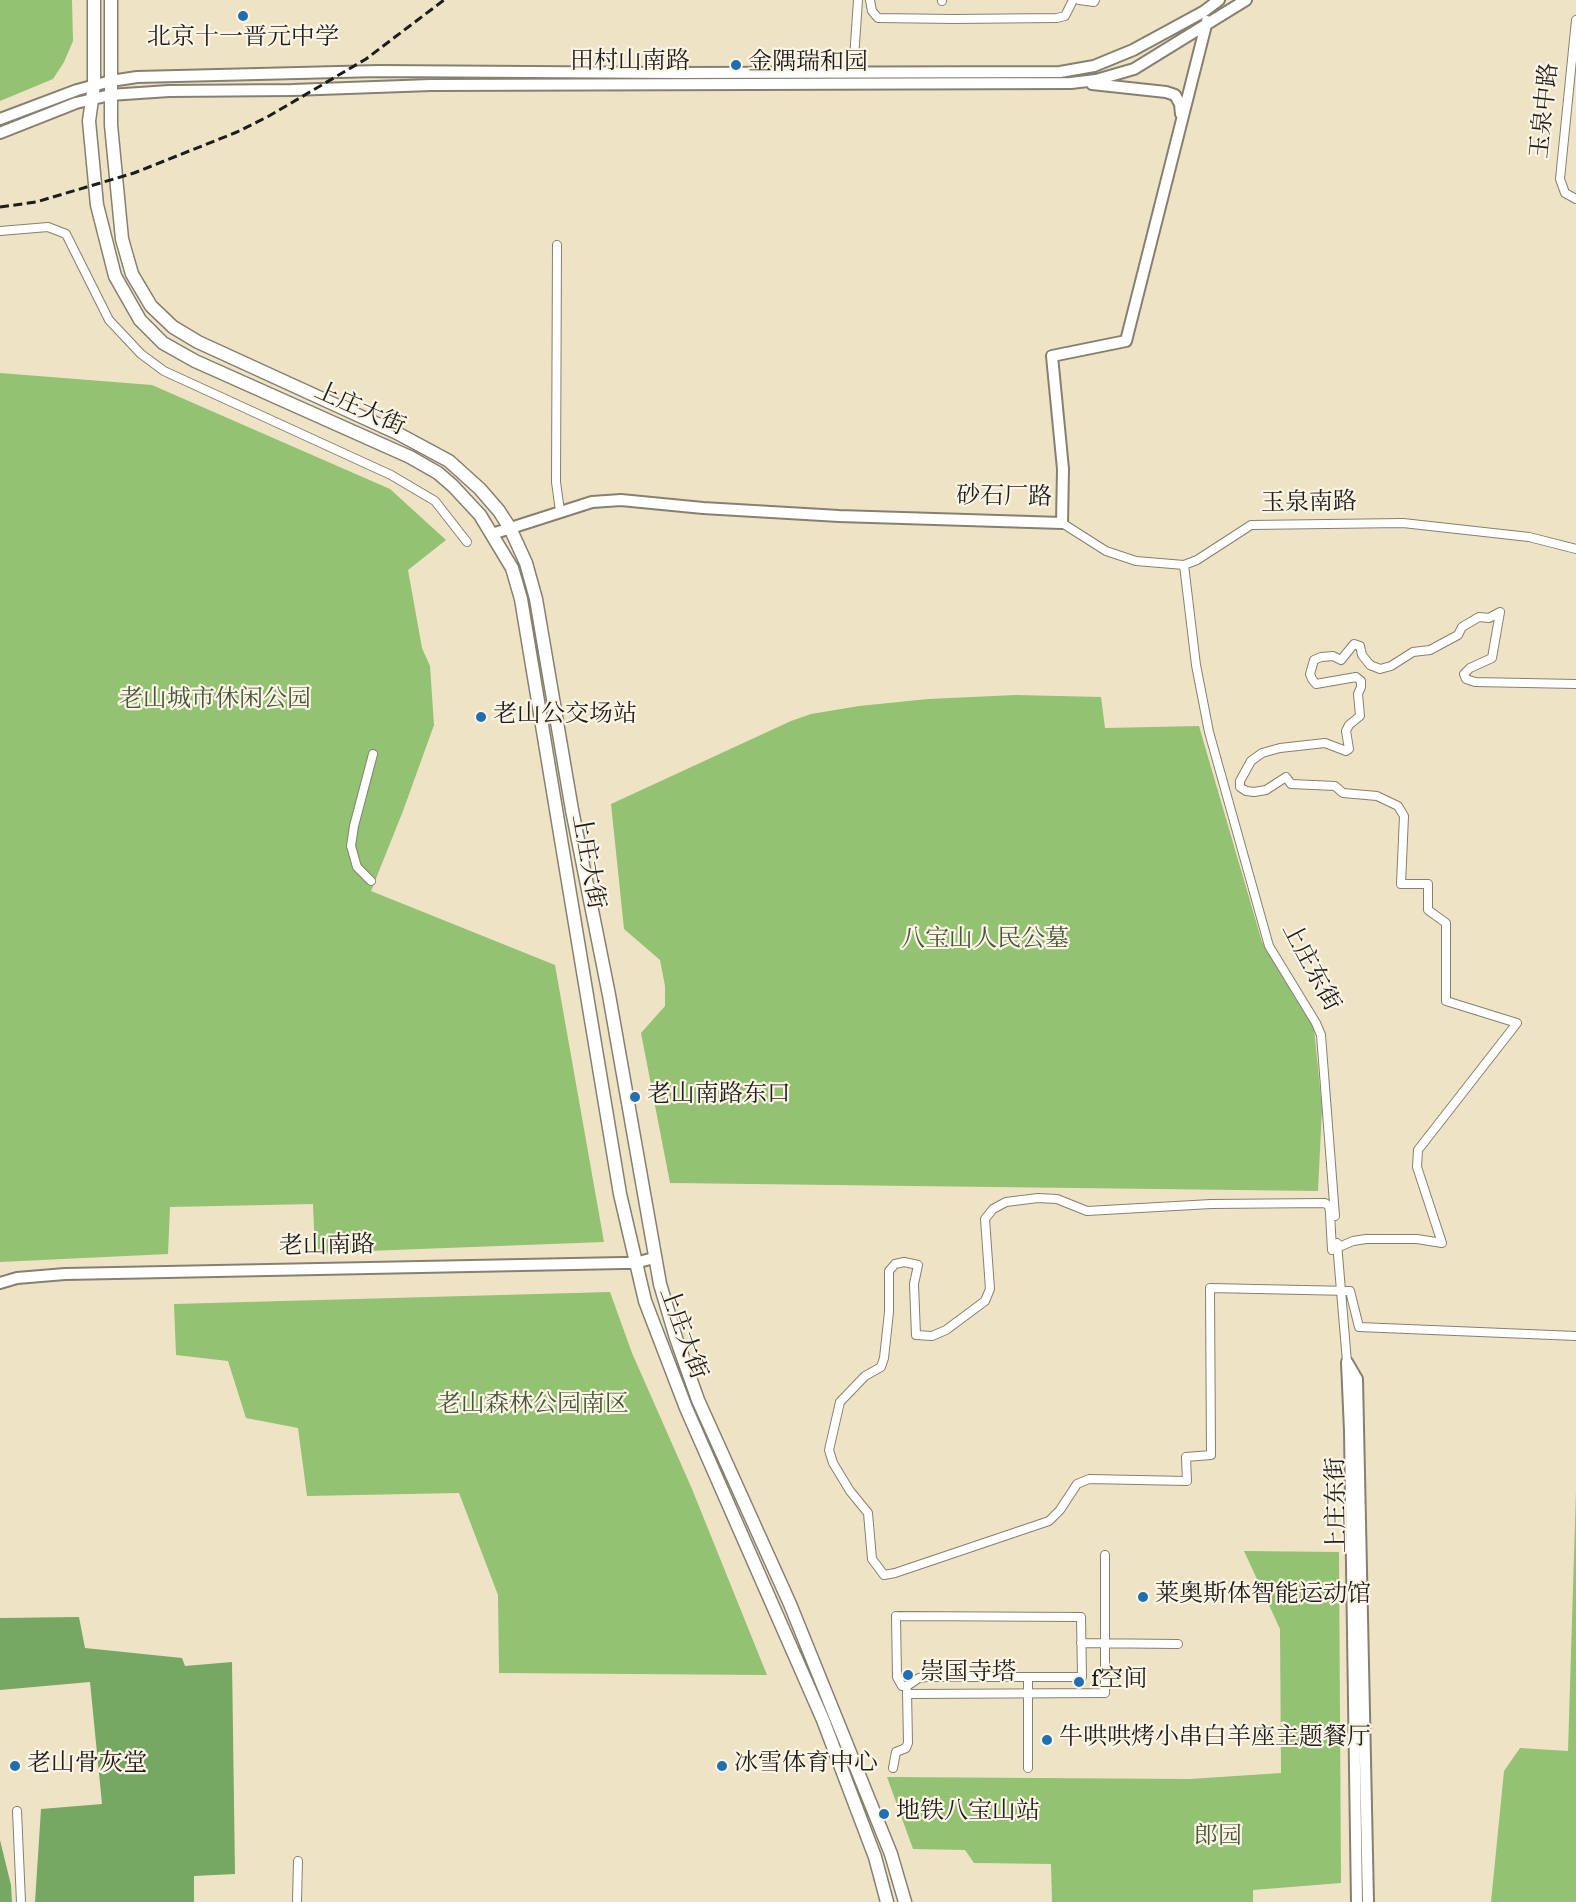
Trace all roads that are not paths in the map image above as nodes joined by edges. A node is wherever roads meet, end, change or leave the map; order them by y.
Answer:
1 (94, 0) edge
2 (111, 0) edge
3 (858, 0) edge
4 (870, 0) edge
5 (1073, 0) edge
6 (1079, 0) edge
7 (1095, 0) edge
8 (1246, 0) edge
9 (1210, 4) edge
10 (1576, 20) edge
11 (1206, 26) junction
12 (853, 73) junction
13 (111, 81) junction
14 (1071, 83) junction
15 (94, 85) junction
16 (111, 95) junction
17 (93, 99) junction
18 (0, 119) edge
19 (1181, 125) junction
20 (0, 133) edge
21 (1576, 199) edge
22 (0, 231) edge
23 (557, 245) dead end
24 (560, 511) junction
25 (1062, 523) junction
26 (510, 528) junction
27 (492, 534) junction
28 (467, 542) dead end
29 (1576, 549) edge
30 (1184, 565) junction
31 (1576, 684) edge
32 (373, 754) dead end
33 (370, 881) dead end
34 (654, 1258) junction
35 (635, 1263) junction
36 (0, 1283) edge
37 (1576, 1336) edge
38 (1347, 1362) junction
39 (1105, 1555) dead end
40 (1081, 1644) junction
41 (1105, 1644) junction
42 (1178, 1644) dead end
43 (1028, 1677) junction
44 (907, 1690) junction
45 (1028, 1694) junction
46 (893, 1768) dead end
47 (1028, 1768) dead end
48 (17, 1811) dead end
49 (298, 1861) dead end
50 (21, 1902) edge
51 (297, 1902) edge
52 (887, 1902) edge
53 (905, 1902) edge
54 (1358, 1902) edge
55 (1368, 1902) edge

1 - 15 main road, 上庄大街
2 - 13 main road, 上庄大街
3 - 12 street
4 - 5 street
6 - 7 street
8 - 11 main road, 田村山南路
9 - 11 main road, 砂石厂路
9 - 12 main road, 田村山南路
10 - 21 street, 玉泉中路
11 - 14 main road, 田村山南路
11 - 19 main road, 砂石厂路
12 - 13 main road, 田村山南路
13 - 15 main road, 田村山南路
13 - 16 main road, 上庄大街
14 - 16 main road, 田村山南路
14 - 19 main road
15 - 17 main road, 上庄大街
15 - 18 main road, 田村山南路
16 - 17 main road, 田村山南路
16 - 26 main road, 上庄大街
17 - 20 main road, 田村山南路
17 - 27 main road, 上庄大街
19 - 25 main road, 砂石厂路
22 - 28 street
23 - 24 street
24 - 25 main road, 砂石厂路
24 - 26 main road, 砂石厂路
25 - 30 street
26 - 27 main road, 砂石厂路
26 - 34 main road, 上庄大街
27 - 35 main road, 上庄大街
29 - 30 street, 玉泉南路
30 - 38 street, 上庄东街
31 - 37 street
32 - 33 street
34 - 35 main road, 老山南路
34 - 53 main road, 上庄大街
35 - 36 main road, 老山南路
35 - 52 main road, 上庄大街
38 - 54 main road, 上庄东街
38 - 55 main road, 上庄东街
39 - 41 street
40 - 41 street
40 - 43 street
40 - 44 street
41 - 42 street
41 - 45 street
43 - 44 street
43 - 45 street
44 - 45 street
44 - 46 street
45 - 47 street
48 - 50 street
49 - 51 street

